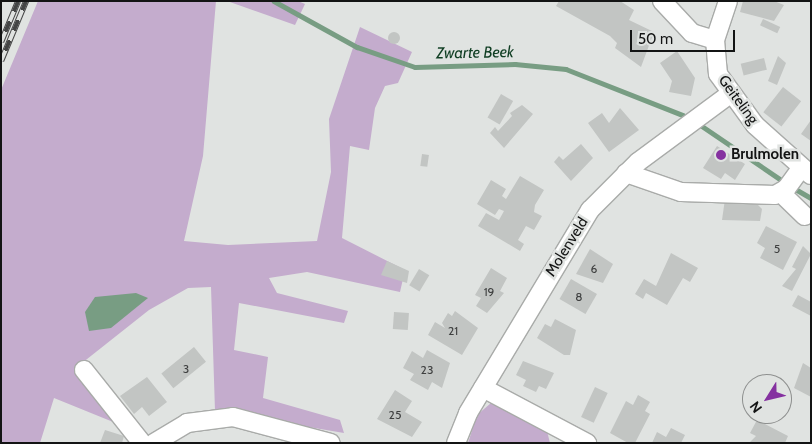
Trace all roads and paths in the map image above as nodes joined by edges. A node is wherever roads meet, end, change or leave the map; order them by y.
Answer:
1 (662, 1) edge
2 (728, 1) edge
3 (715, 40) junction
4 (730, 94) junction
5 (806, 171) edge
6 (626, 173) junction
7 (781, 193) junction
8 (805, 216) dead end
9 (84, 370) dead end
10 (483, 388) junction
11 (561, 437) edge
12 (142, 443) edge
13 (154, 443) edge
14 (332, 443) edge
15 (456, 443) edge
16 (587, 443) edge

1 - 3 street
2 - 3 street, Geiteling
3 - 4 street, Geiteling
4 - 5 street, Geiteling
4 - 6 street, Molenveld
5 - 7 street
6 - 7 street
6 - 10 street, Molenveld
7 - 8 street
9 - 12 street
10 - 11 street
10 - 15 street, Molenveld
11 - 16 street
13 - 14 street

